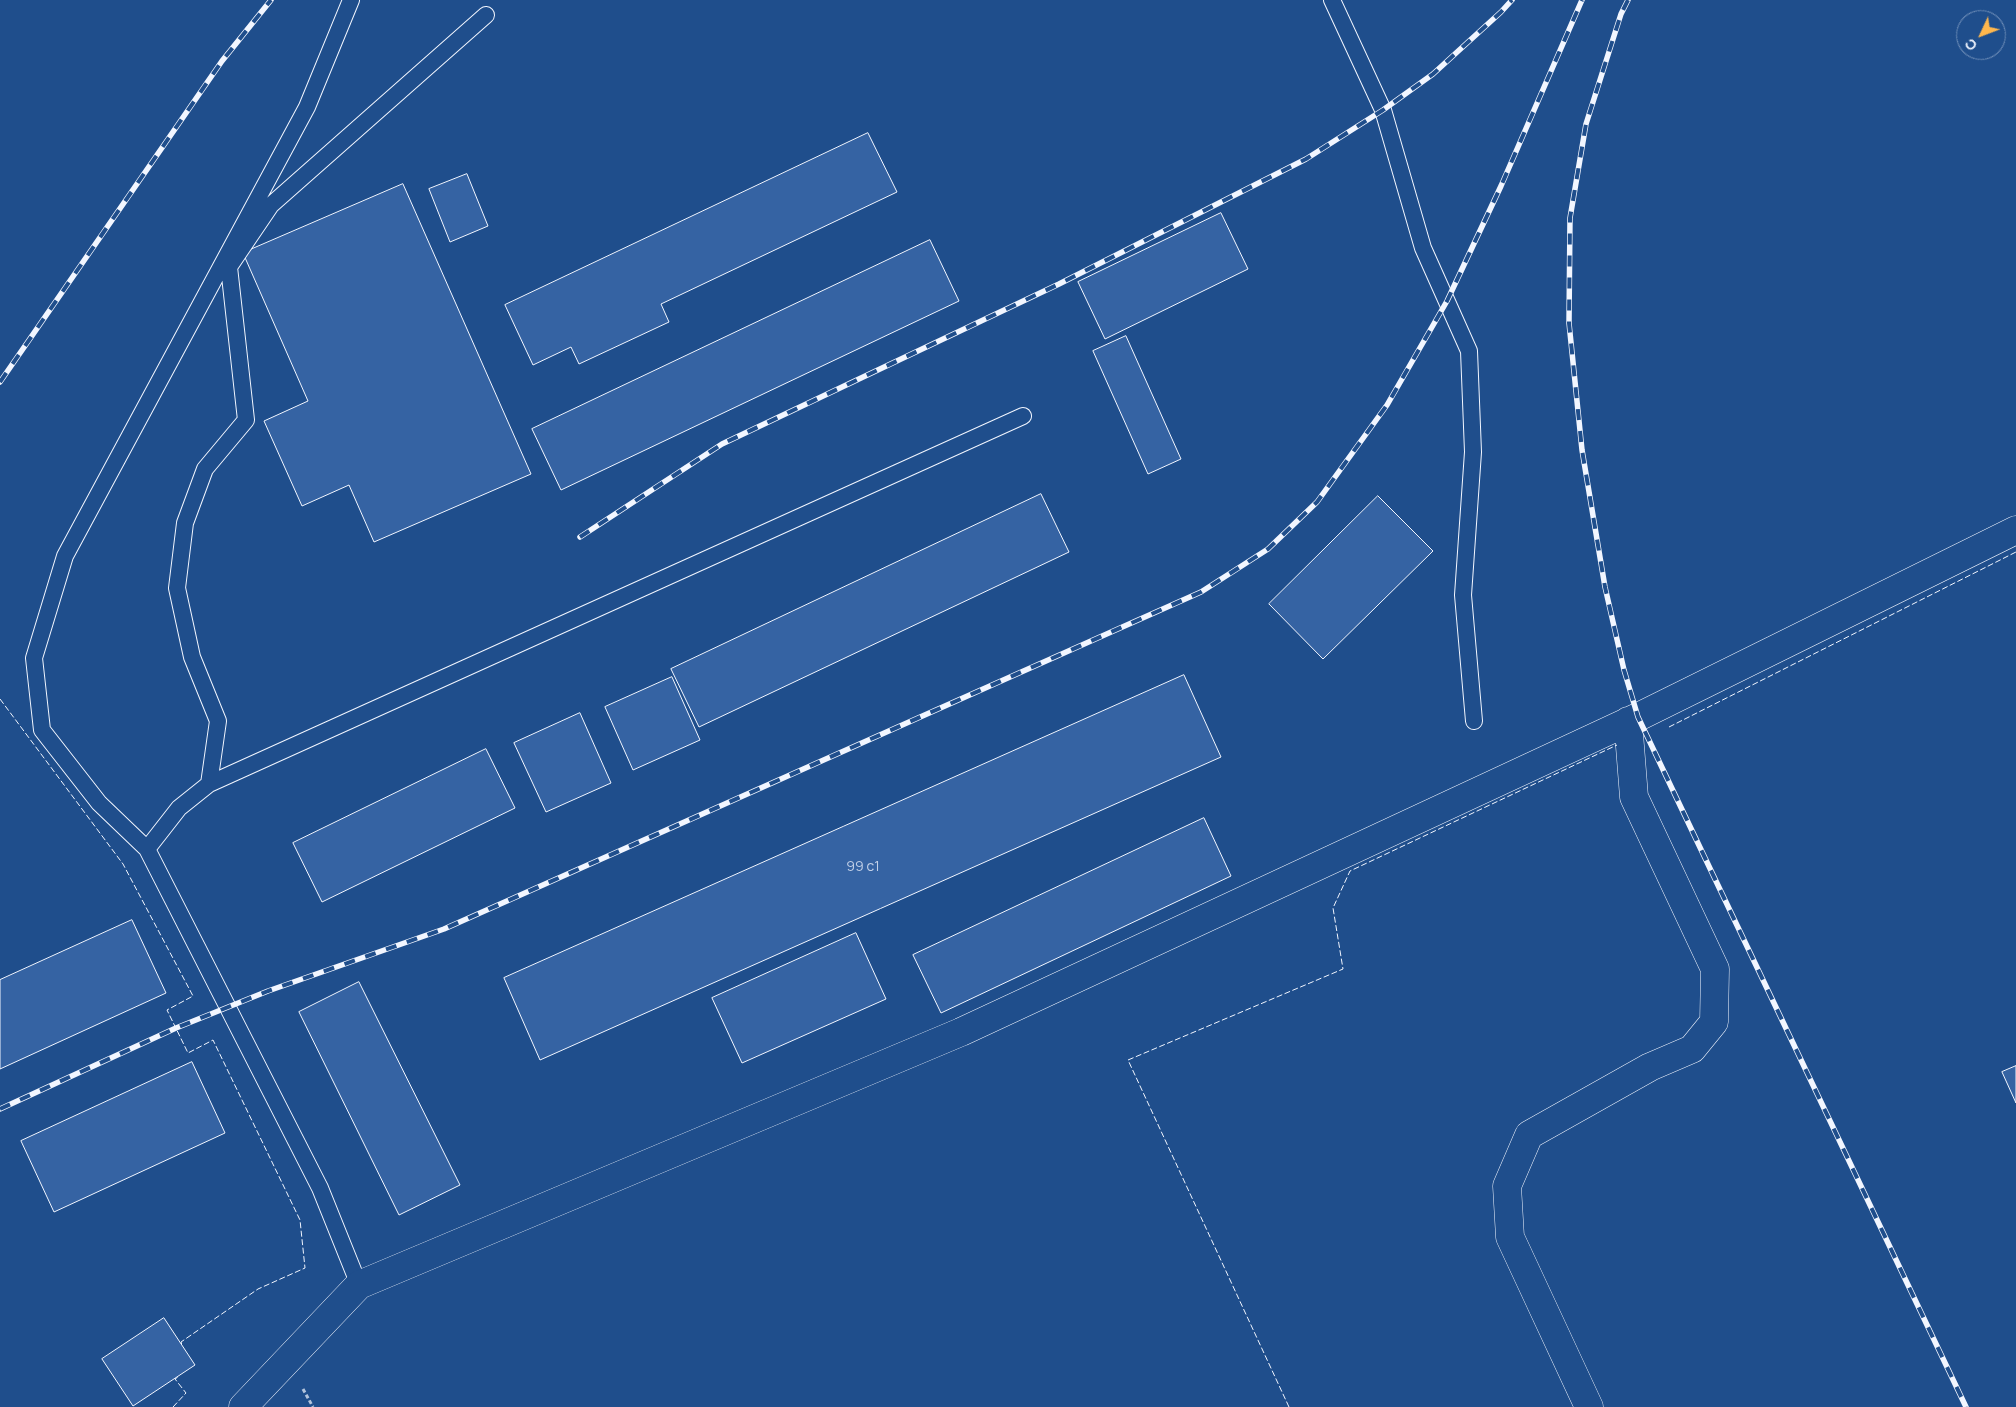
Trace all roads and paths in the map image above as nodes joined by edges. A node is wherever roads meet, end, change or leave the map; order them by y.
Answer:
1 (351, 0) edge
2 (1332, 0) edge
3 (486, 15) dead end
4 (1023, 416) dead end
5 (2016, 530) edge
6 (1474, 721) dead end
7 (1628, 721) junction
8 (209, 784) junction
9 (147, 849) junction
10 (359, 1285) junction
11 (243, 1407) edge
12 (1589, 1407) edge

1 - 9 lane
2 - 6 lane
3 - 8 lane
4 - 8 lane
5 - 7 street
7 - 10 street
7 - 12 street
8 - 9 lane
9 - 10 lane
10 - 11 street

